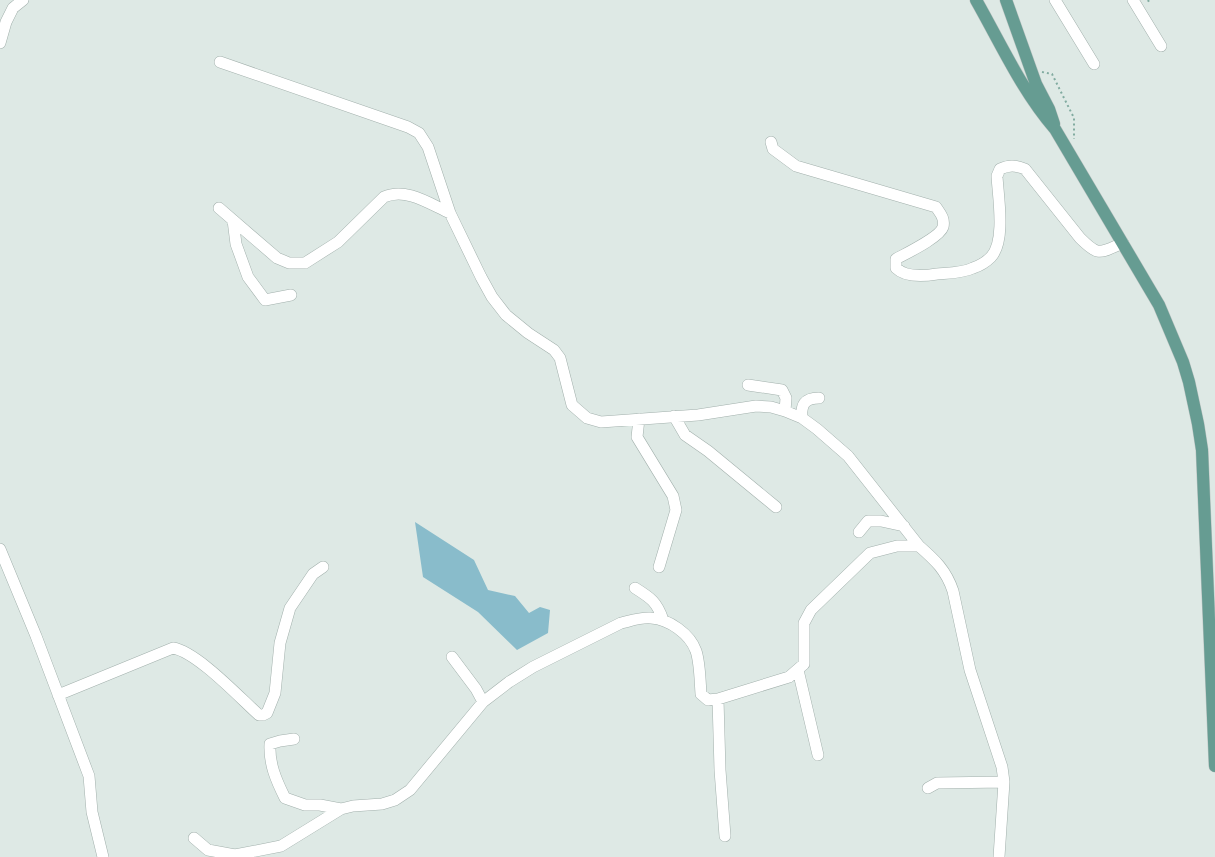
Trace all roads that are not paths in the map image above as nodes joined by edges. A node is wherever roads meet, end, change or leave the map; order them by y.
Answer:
1 (23, 0) edge
2 (976, 0) edge
3 (1006, 0) edge
4 (1133, 0) edge
5 (1059, 1) edge
6 (0, 43) edge
7 (1161, 46) dead end
8 (220, 62) dead end
9 (1094, 64) dead end
10 (1055, 129) junction
11 (772, 142) dead end
12 (219, 208) dead end
13 (450, 213) junction
14 (233, 220) junction
15 (1123, 243) junction
16 (291, 295) dead end
17 (748, 384) dead end
18 (819, 398) dead end
19 (785, 411) junction
20 (674, 416) junction
21 (802, 418) junction
22 (640, 419) junction
23 (776, 507) dead end
24 (904, 526) junction
25 (859, 532) dead end
26 (919, 546) junction
27 (0, 549) edge
28 (323, 567) dead end
29 (659, 567) dead end
30 (635, 588) dead end
31 (663, 620) junction
32 (452, 657) dead end
33 (798, 670) junction
34 (58, 695) junction
35 (718, 699) junction
36 (483, 702) junction
37 (294, 739) dead end
38 (818, 755) dead end
39 (1215, 766) edge
40 (1004, 782) junction
41 (928, 788) dead end
42 (341, 809) junction
43 (725, 836) dead end
44 (194, 838) dead end
45 (281, 846) junction
46 (103, 857) edge
47 (284, 857) edge
48 (999, 857) edge

1 - 6 street
2 - 10 main road
3 - 10 main road
4 - 7 street
5 - 9 street
8 - 13 street
10 - 15 main road
11 - 15 street
12 - 14 street
13 - 14 street
13 - 22 street
14 - 16 street
15 - 39 main road
17 - 19 street
18 - 21 street
19 - 20 street
19 - 21 street
20 - 22 street
20 - 23 street
21 - 24 street
22 - 29 street
24 - 25 street
24 - 26 street
26 - 33 street
26 - 40 street
27 - 34 street
28 - 34 street
30 - 31 street
31 - 35 street
31 - 36 street
32 - 36 street
33 - 35 street
33 - 38 street
34 - 46 street
35 - 43 street
36 - 42 street
37 - 42 street
40 - 41 street
40 - 48 street
42 - 45 street
44 - 45 street
45 - 47 street

